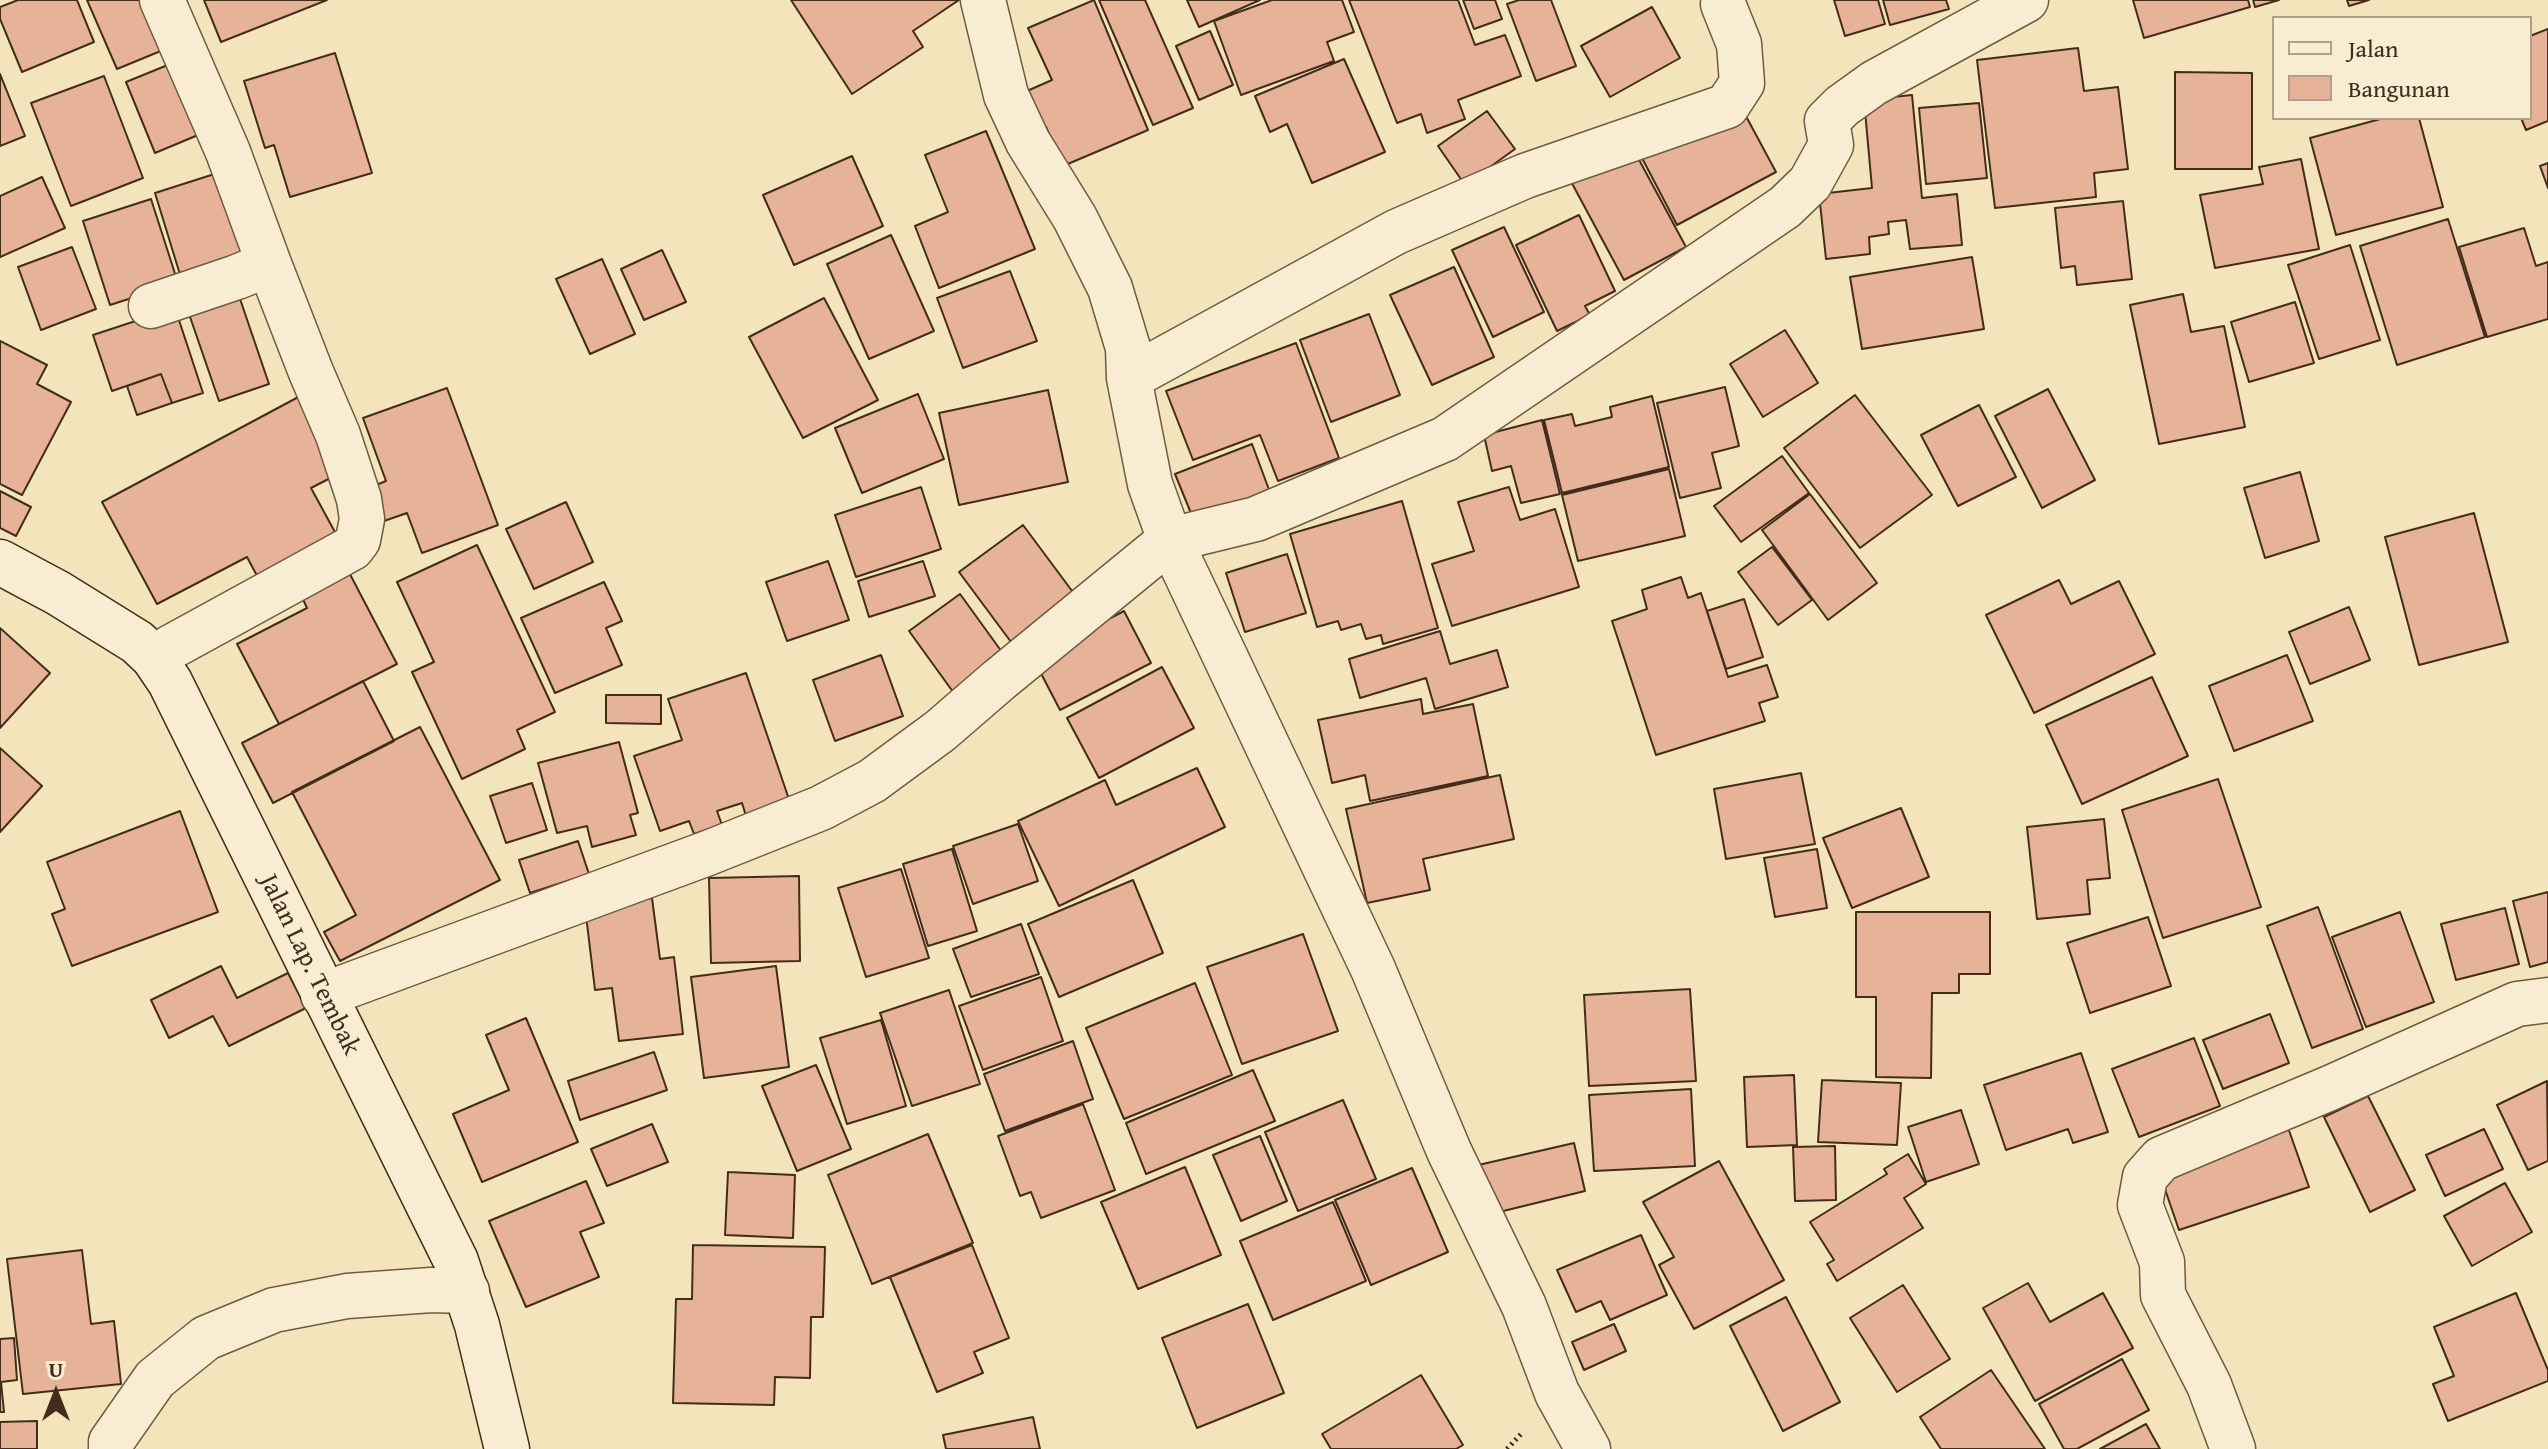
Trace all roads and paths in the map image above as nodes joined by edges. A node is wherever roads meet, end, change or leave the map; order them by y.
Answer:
1 (162, 0) edge
2 (983, 0) edge
3 (2026, 0) edge
4 (1723, 4) dead end
5 (1968, 14) edge
6 (269, 264) junction
7 (151, 306) dead end
8 (1129, 378) junction
9 (1170, 540) junction
10 (0, 562) edge
11 (153, 657) junction
12 (323, 995) junction
13 (2548, 1000) edge
14 (467, 1291) junction
15 (111, 1449) edge
16 (507, 1449) edge
17 (1588, 1449) edge
18 (2233, 1449) edge

1 - 6 street
2 - 8 street
3 - 5 street
4 - 8 street
5 - 9 street
6 - 7 street
6 - 11 street
8 - 9 street
9 - 12 street
9 - 17 street
10 - 11 street, Jalan Lap. Tembak
11 - 12 street, Jalan Lap. Tembak
12 - 14 street, Jalan Lap. Tembak
13 - 18 street
14 - 15 street
14 - 16 street, Jalan Lap. Tembak

